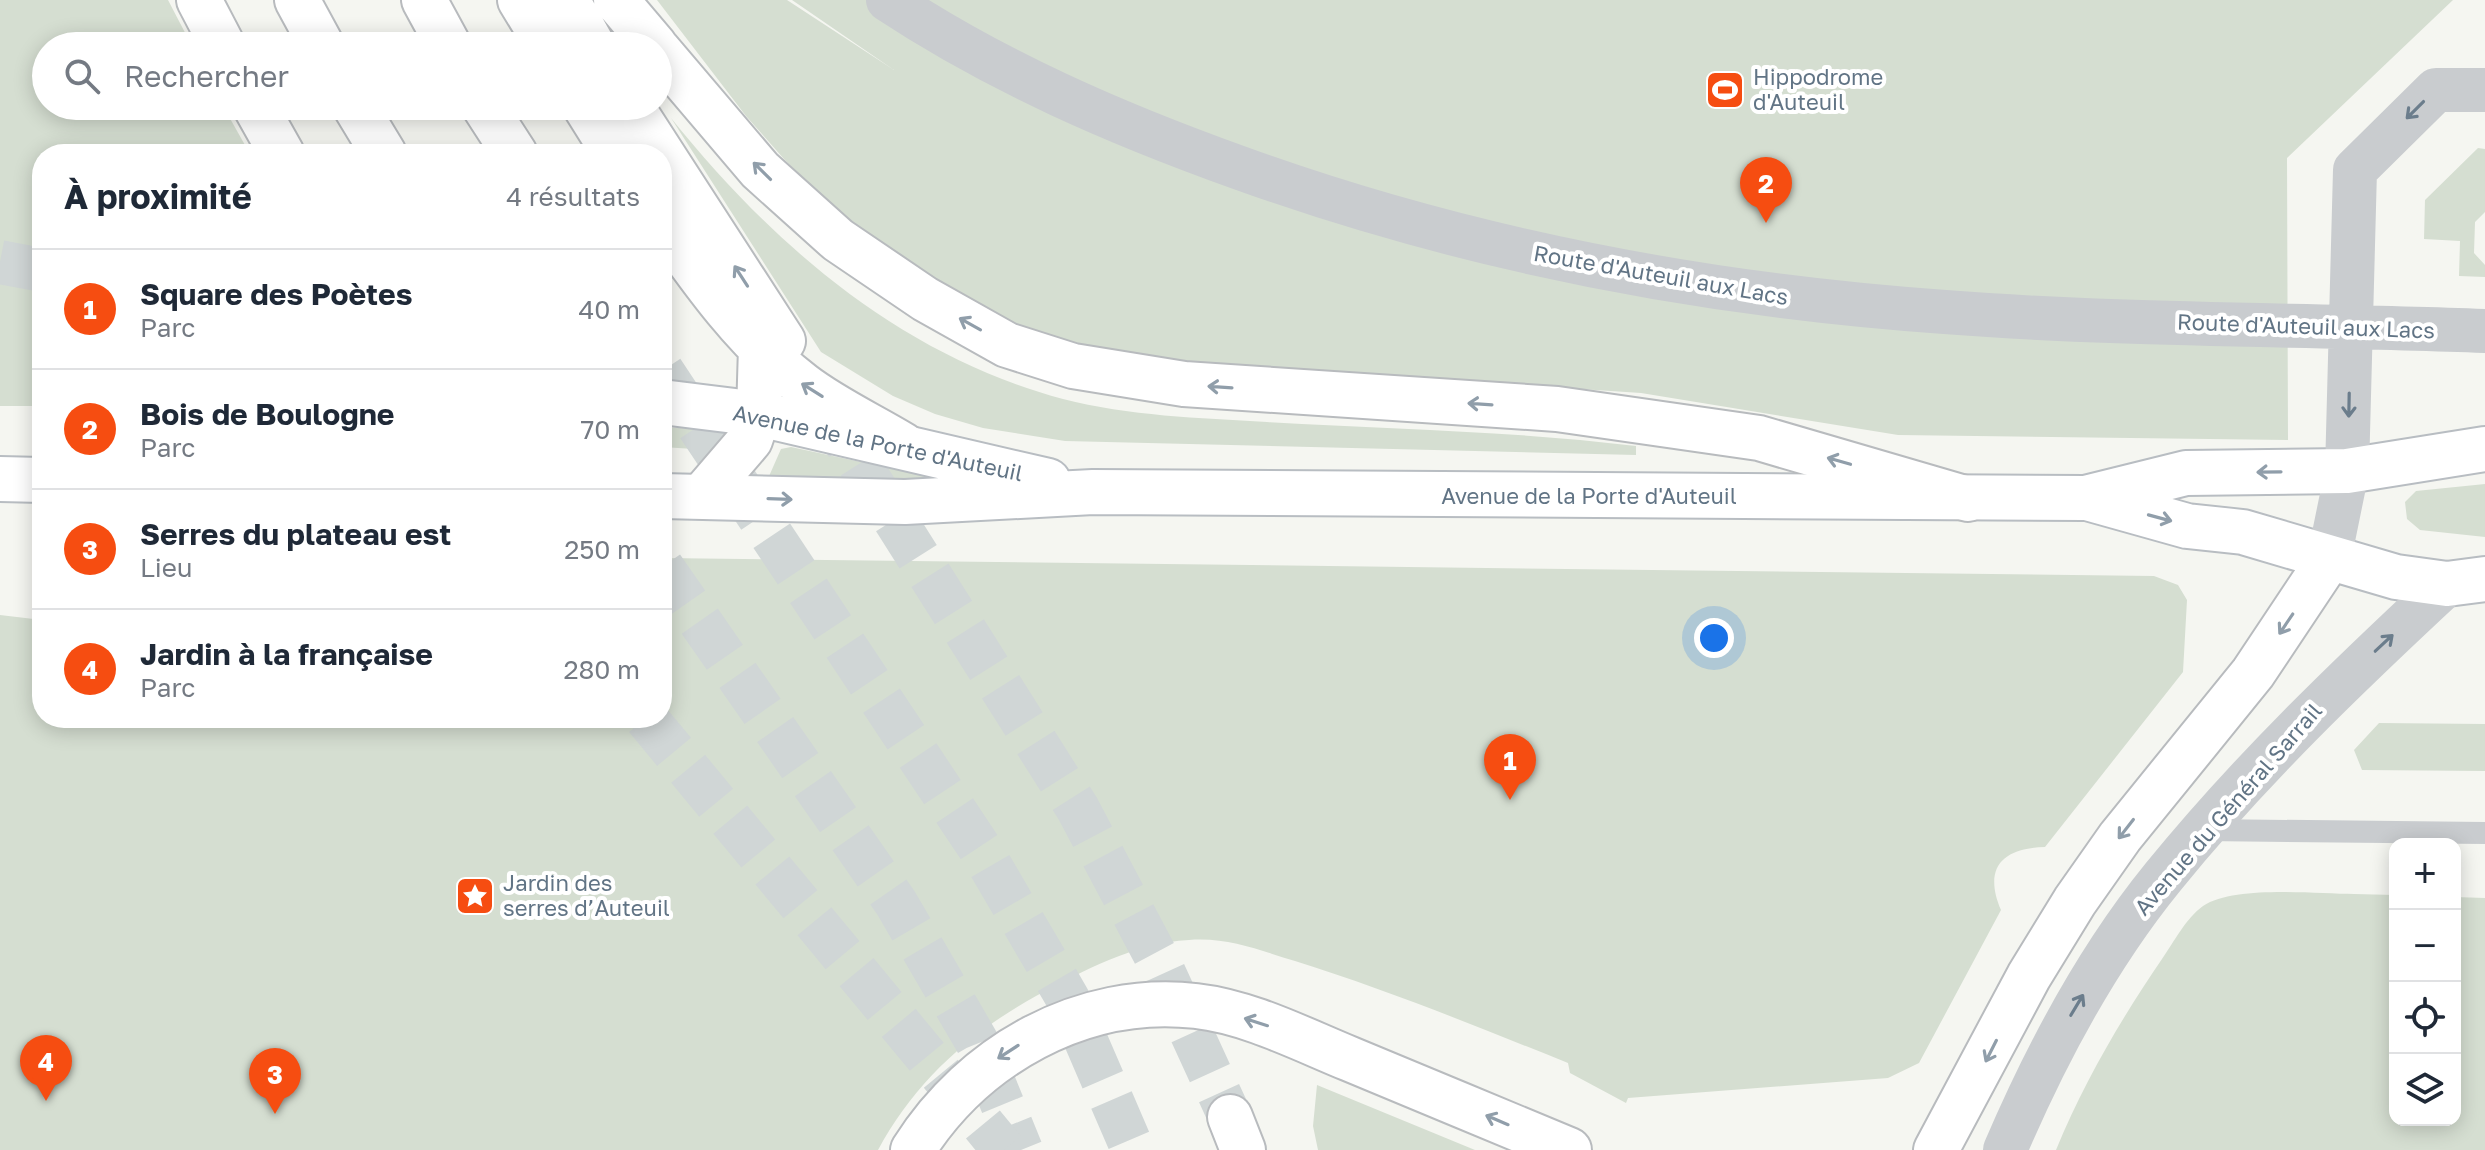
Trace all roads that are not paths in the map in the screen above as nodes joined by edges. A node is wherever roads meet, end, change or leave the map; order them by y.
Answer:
1 (199, 0) edge
2 (297, 0) edge
3 (424, 0) edge
4 (520, 0) edge
5 (567, 0) edge
6 (616, 0) edge
7 (888, 0) edge
8 (216, 32) edge
9 (314, 32) edge
10 (441, 32) edge
11 (539, 32) edge
12 (585, 32) edge
13 (643, 32) edge
14 (672, 67) edge
15 (2485, 90) edge
16 (263, 120) edge
17 (363, 120) edge
18 (493, 120) edge
19 (594, 120) edge
20 (640, 120) edge
21 (276, 144) edge
22 (378, 144) edge
23 (509, 144) edge
24 (609, 144) edge
25 (656, 144) edge
26 (672, 171) edge
27 (672, 236) edge
28 (2351, 327) junction
29 (2485, 331) edge
30 (772, 344) junction
31 (672, 403) edge
32 (759, 414) junction
33 (903, 445) junction
34 (2485, 449) edge
35 (2347, 471) junction
36 (0, 479) edge
37 (32, 480) edge
38 (1093, 492) junction
39 (682, 496) edge
40 (2085, 498) junction
41 (1968, 499) junction
42 (2329, 559) junction
43 (2466, 581) edge
44 (2204, 830) junction
45 (2485, 833) edge
46 (913, 1150) edge
47 (1568, 1150) edge
48 (1936, 1150) edge
49 (2005, 1150) edge

1 - 8 main road
2 - 9 main road
3 - 10 main road
4 - 11 main road
5 - 12 main road
6 - 13 main road
7 - 28 street, Route d'Auteuil aux Lacs
41 -> 14 main road
15 -> 28 street
16 - 21 main road
17 - 22 main road
18 - 23 main road
19 - 24 main road
20 - 25 main road
30 -> 26 main road
27 - 30 main road
28 - 29 street, Route d'Auteuil aux Lacs
28 -> 35 street
30 - 32 main road
33 -> 30 main road
31 - 32 main road, Avenue de la Porte d'Auteuil
32 - 33 main road, Avenue de la Porte d'Auteuil
32 - 39 main road
33 - 38 main road, Avenue de la Porte d'Auteuil
34 - 35 main road, Avenue de la Porte d'Auteuil
35 -> 40 main road, Avenue de la Porte d'Auteuil
35 - 42 street
36 - 37 main road
39 -> 38 main road, Avenue de la Porte d'Auteuil
38 - 41 main road, Avenue de la Porte d'Auteuil
40 - 41 main road, Avenue de la Porte d'Auteuil
40 -> 42 main road, Avenue de la Porte d'Auteuil
42 - 43 main road, Avenue de la Porte d'Auteuil
42 -> 48 main road
44 -> 43 street, Avenue du Général Sarrail
44 - 45 lane
49 -> 44 street, Avenue du Général Sarrail
47 -> 46 main road

